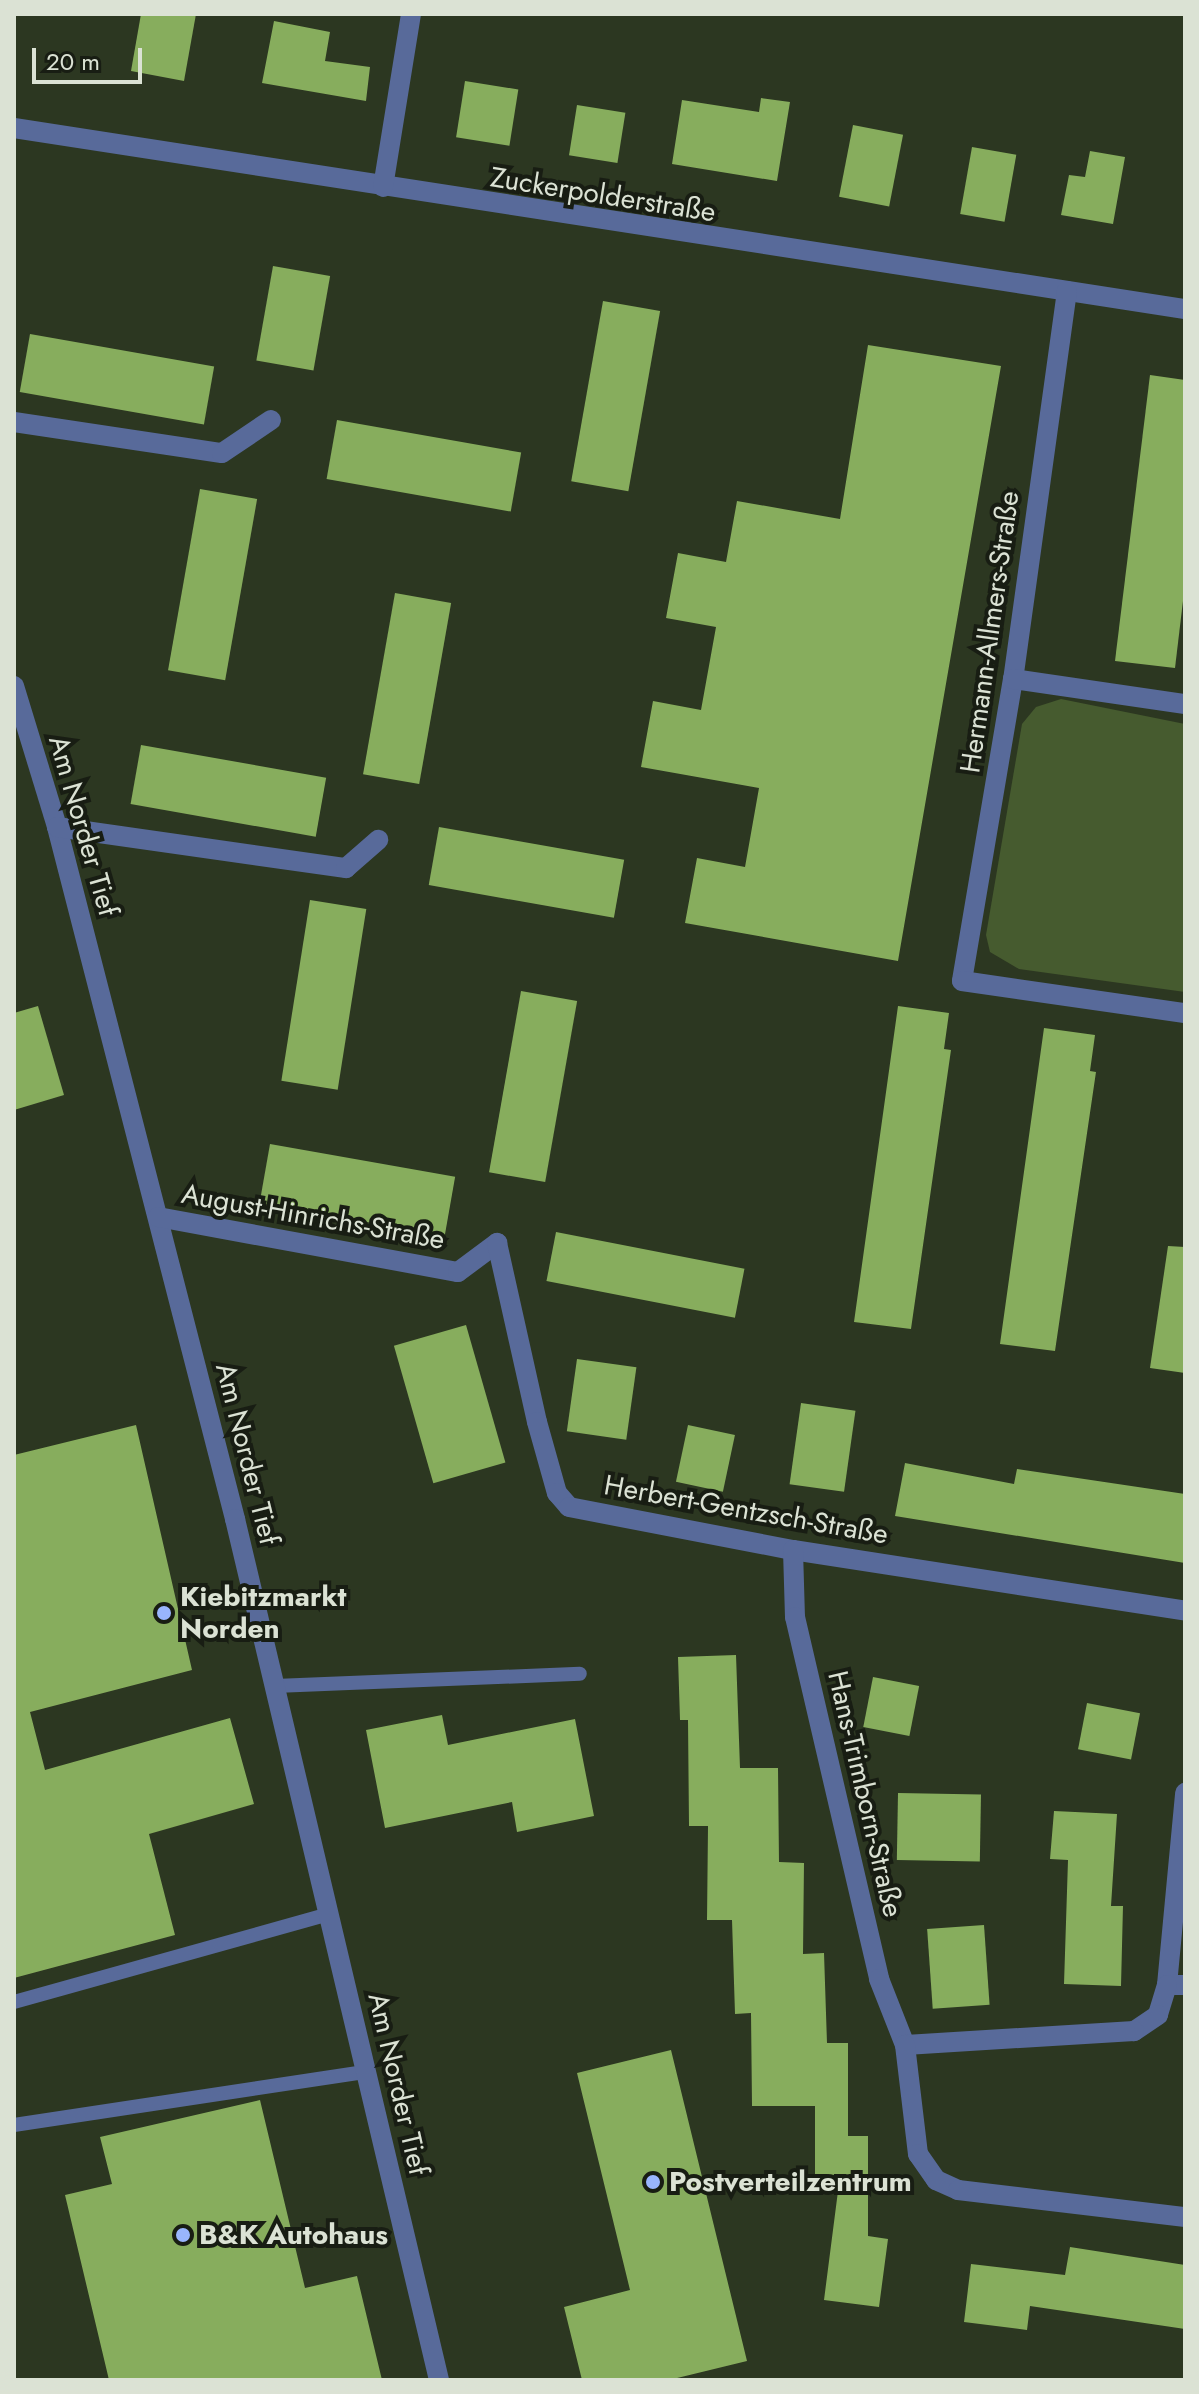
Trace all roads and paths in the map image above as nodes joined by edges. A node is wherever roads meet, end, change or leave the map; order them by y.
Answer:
1 (411, 14) edge
2 (14, 128) edge
3 (383, 187) junction
4 (1067, 291) junction
5 (1185, 309) edge
6 (271, 420) dead end
7 (14, 422) edge
8 (1013, 679) junction
9 (14, 686) edge
10 (1185, 704) edge
11 (57, 827) junction
12 (378, 840) dead end
13 (1185, 1013) edge
14 (158, 1217) junction
15 (497, 1243) joint
16 (793, 1550) junction
17 (1185, 1611) edge
18 (580, 1674) dead end
19 (275, 1686) junction
20 (1185, 1793) edge
21 (329, 1914) junction
22 (1176, 1985) edge
23 (14, 2002) edge
24 (905, 2045) junction
25 (366, 2072) junction
26 (14, 2125) edge
27 (1185, 2217) edge
28 (439, 2380) edge

1 - 3 street
2 - 3 street, Zuckerpolderstraße
3 - 4 street, Zuckerpolderstraße
4 - 5 street, Zuckerpolderstraße
4 - 8 street, Hermann-Allmers-Straße
6 - 7 street
8 - 10 street
8 - 13 street, Hermann-Allmers-Straße
9 - 11 street, Am Norder Tief
11 - 12 street
11 - 14 street, Am Norder Tief
14 - 15 street, August-Hinrichs-Straße
14 - 19 street, Am Norder Tief
15 - 16 street, Herbert-Gentzsch-Straße
16 - 17 street, Herbert-Gentzsch-Straße
16 - 24 street, Hans-Trimborn-Straße
18 - 19 lane
19 - 21 street, Am Norder Tief
20 - 22 street
21 - 23 lane
21 - 25 street, Am Norder Tief
22 - 24 street
24 - 27 street, Hans-Trimborn-Straße
25 - 26 lane
25 - 28 street, Am Norder Tief

